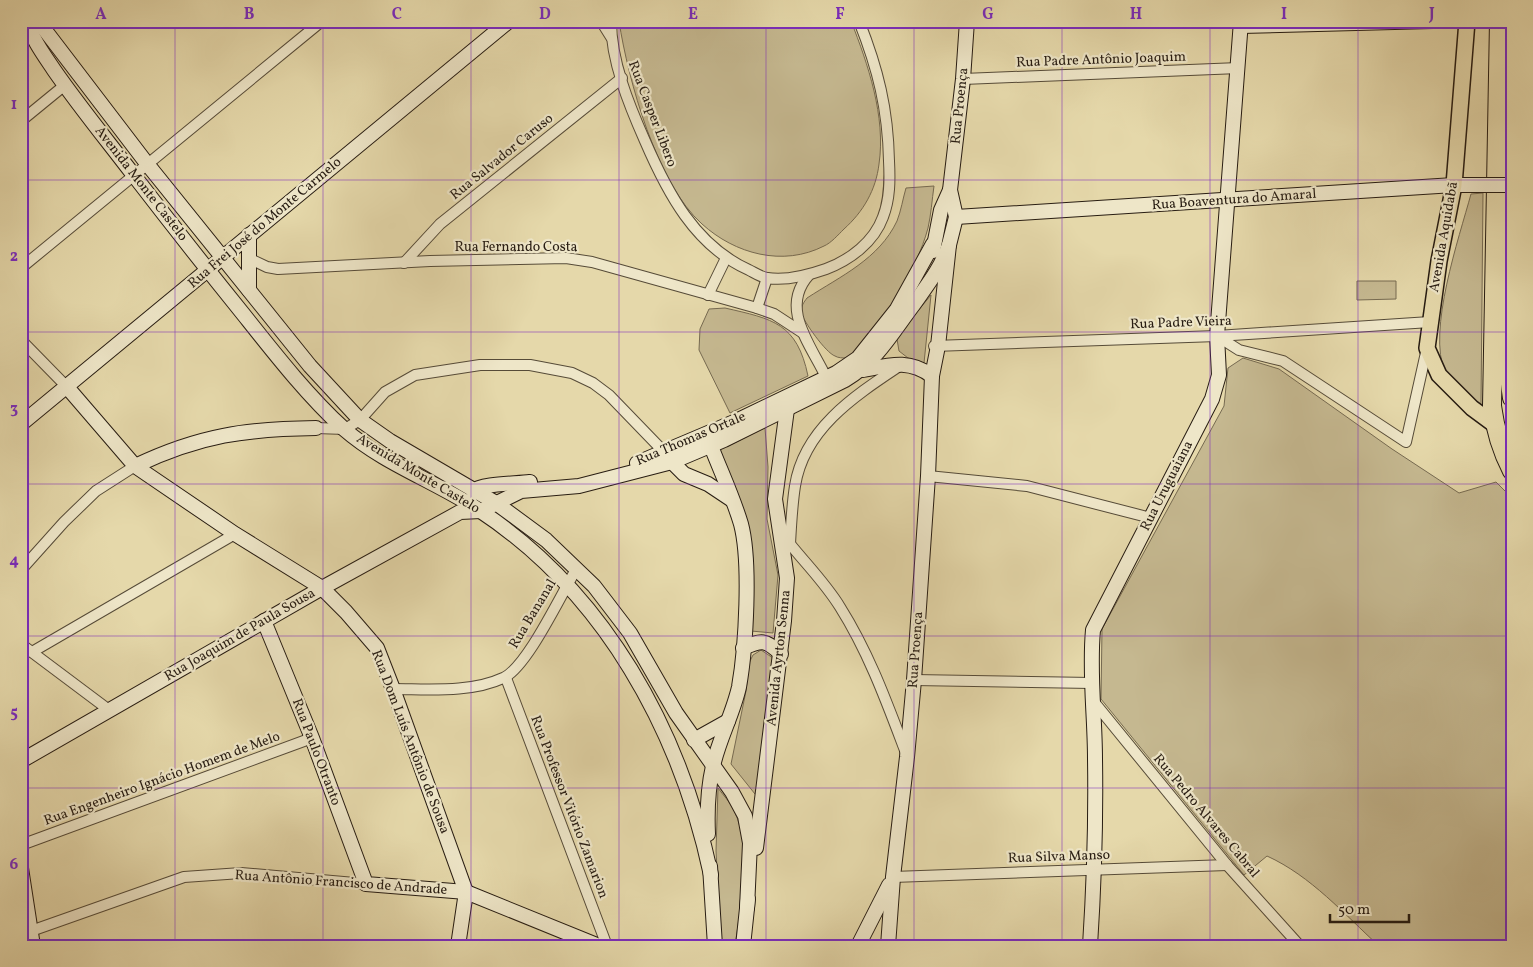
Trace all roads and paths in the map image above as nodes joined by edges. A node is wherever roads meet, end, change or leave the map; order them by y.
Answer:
1 (27, 21) edge
2 (38, 21) edge
3 (322, 21) edge
4 (509, 21) edge
5 (601, 21) edge
6 (611, 21) edge
7 (859, 21) edge
8 (967, 21) edge
9 (1433, 21) edge
10 (1467, 21) edge
11 (1499, 21) edge
12 (1241, 24) edge
13 (611, 38) junction
14 (1239, 68) junction
15 (622, 78) junction
16 (963, 79) junction
17 (65, 85) junction
18 (21, 121) edge
19 (1512, 126) edge
20 (148, 165) junction
21 (134, 175) junction
22 (1454, 185) junction
23 (1512, 185) edge
24 (950, 190) junction
25 (1226, 200) junction
26 (956, 217) junction
27 (249, 235) junction
28 (933, 244) junction
29 (949, 245) junction
30 (223, 258) junction
31 (248, 258) junction
32 (726, 258) junction
33 (404, 263) junction
34 (21, 268) edge
35 (208, 270) junction
36 (808, 275) junction
37 (934, 276) junction
38 (767, 278) junction
39 (249, 290) junction
40 (708, 295) junction
41 (757, 308) junction
42 (1430, 322) junction
43 (803, 333) junction
44 (1217, 336) junction
45 (890, 338) junction
46 (21, 340) edge
47 (1428, 348) junction
48 (936, 349) junction
49 (902, 364) junction
50 (863, 370) junction
51 (932, 376) junction
52 (826, 377) junction
53 (67, 388) junction
54 (819, 394) junction
55 (1512, 398) edge
56 (787, 410) junction
57 (360, 420) junction
58 (21, 424) edge
59 (1494, 425) junction
60 (316, 428) joint
61 (345, 429) junction
62 (711, 446) junction
63 (668, 457) junction
64 (135, 466) junction
65 (1512, 471) edge
66 (928, 476) junction
67 (476, 489) junction
68 (732, 500) junction
69 (496, 502) junction
70 (461, 506) junction
71 (481, 511) junction
72 (1151, 518) junction
73 (235, 534) junction
74 (786, 544) junction
75 (577, 568) junction
76 (21, 570) edge
77 (567, 584) junction
78 (322, 588) junction
79 (264, 621) junction
80 (21, 644) edge
81 (743, 648) junction
82 (32, 652) junction
83 (781, 654) junction
84 (506, 678) junction
85 (914, 680) junction
86 (1092, 682) junction
87 (393, 689) junction
88 (1094, 702) junction
89 (109, 710) junction
90 (728, 721) junction
91 (312, 738) junction
92 (694, 740) junction
93 (907, 757) junction
94 (21, 761) edge
95 (713, 766) junction
96 (21, 845) edge
97 (1227, 865) junction
98 (21, 868) edge
99 (1094, 869) junction
100 (711, 875) junction
101 (893, 877) junction
102 (366, 884) junction
103 (466, 892) junction
104 (747, 908) junction
105 (26, 931) edge
106 (33, 946) edge
107 (458, 946) edge
108 (599, 946) edge
109 (607, 946) edge
110 (715, 946) edge
111 (742, 946) edge
112 (858, 946) edge
113 (888, 946) edge
114 (1090, 946) edge
115 (1300, 946) edge

1 - 17 main road, Avenida Monte Castelo
2 - 20 main road, Avenida Monte Castelo
3 - 20 street
4 - 27 main road, Rua Frei José do Monte Carmelo
5 - 13 street, Rua Casper Libero
6 - 13 street, Rua Casper Libero
7 - 36 street
8 - 16 main road, Rua Proença
9 - 12 main road
10 - 22 main road, Avenida Aquidabã
11 - 59 highway
12 - 14 main road, Rua Uruguaiana
13 - 15 street, Rua Casper Libero
14 - 16 street, Rua Padre Antônio Joaquim
14 - 25 main road, Rua Uruguaiana
15 - 32 street, Rua Casper Libero
15 - 33 street, Rua Salvador Caruso
16 - 24 main road, Rua Proença
17 - 18 street
17 - 21 main road, Avenida Monte Castelo
19 - 55 highway
20 - 21 street
20 - 30 main road, Avenida Monte Castelo
21 - 34 street
21 - 35 main road, Avenida Monte Castelo
22 - 23 main road, Rua Boaventura do Amaral, bridge
22 - 25 main road, Rua Boaventura do Amaral
22 - 42 main road, Avenida Aquidabã
24 - 26 main road, Rua Proença
24 - 28 main road, Rua Proença
25 - 26 main road, Rua Boaventura do Amaral
25 - 44 main road, Rua Uruguaiana
26 - 29 main road, Rua Proença
27 - 30 main road, Rua Frei José do Monte Carmelo
27 - 31 main road
28 - 37 main road, Rua Proença
28 - 52 main road, Rua Thomas Ortale
29 - 37 main road, Rua Proença
29 - 48 main road, Rua Proença
30 - 35 main road, Rua Frei José do Monte Carmelo
30 - 39 main road, Avenida Monte Castelo
31 - 33 street, Rua Fernando Costa
31 - 39 main road
32 - 38 street, Rua Casper Libero
32 - 40 street
33 - 40 street, Rua Fernando Costa
35 - 53 main road, Rua Frei José do Monte Carmelo
35 - 61 main road, Avenida Monte Castelo
36 - 38 street
36 - 43 street, Rua Fernando Costa
37 - 45 main road, Rua Thomas Ortale
37 - 48 main road, Rua Proença
38 - 41 street
39 - 57 main road, Avenida Monte Castelo
40 - 41 street, Rua Fernando Costa
41 - 43 street, Rua Fernando Costa
42 - 44 street, Rua Padre Vieira
42 - 47 main road, Avenida Aquidabã
43 - 52 street, Rua Fernando Costa
44 - 47 street
44 - 48 street, Rua Padre Vieira
44 - 72 main road, Rua Uruguaiana
45 - 49 main road
45 - 50 main road, Rua Thomas Ortale
46 - 53 street, Rua Dom Luís Antônio de Sousa
47 - 59 main road, Avenida Aquidabã
48 - 51 main road, Rua Proença
49 - 50 main road
49 - 51 main road
49 - 74 street
50 - 54 main road, Rua Thomas Ortale
51 - 66 main road, Rua Proença
52 - 54 street
52 - 63 main road, Rua Thomas Ortale
53 - 58 main road, Rua Frei José do Monte Carmelo
53 - 64 main road, Rua Dom Luís Antônio de Sousa
54 - 56 main road, Rua Thomas Ortale
56 - 62 main road, Rua Thomas Ortale
56 - 74 main road, Avenida Ayrton Senna
57 - 61 street
57 - 63 street
57 - 67 main road, Avenida Monte Castelo
59 - 65 highway
60 - 61 street
60 - 64 main road
61 - 70 main road, Avenida Monte Castelo
62 - 63 main road, Rua Thomas Ortale
62 - 68 main road
63 - 67 main road, Rua Thomas Ortale
63 - 68 main road
63 - 69 main road, Rua Thomas Ortale
64 - 73 main road, Rua Dom Luís Antônio de Sousa
64 - 76 street
66 - 72 street
66 - 85 main road, Rua Proença
67 - 69 main road, Avenida Monte Castelo
67 - 70 main road
68 - 81 main road
69 - 71 main road, Rua Thomas Ortale
69 - 75 main road, Avenida Monte Castelo
70 - 71 main road, Avenida Monte Castelo
70 - 78 main road, Rua Joaquim de Paula Sousa
71 - 77 main road, Avenida Monte Castelo
72 - 86 main road, Rua Uruguaiana
73 - 78 main road, Rua Dom Luís Antônio de Sousa
73 - 82 street
74 - 83 main road, Avenida Ayrton Senna
74 - 93 street
75 - 77 street, Rua Bananal
75 - 92 main road, Avenida Monte Castelo
77 - 84 street, Rua Bananal
77 - 100 main road, Avenida Monte Castelo
78 - 79 main road, Rua Joaquim de Paula Sousa
78 - 87 main road, Rua Dom Luís Antônio de Sousa
79 - 89 main road, Rua Joaquim de Paula Sousa
79 - 91 main road, Rua Paulo Otranto
80 - 82 street
81 - 83 main road
81 - 90 main road
82 - 89 street
83 - 104 main road, Avenida Ayrton Senna
84 - 87 street
84 - 109 street, Rua Professor Vitório Zamarion
85 - 86 street
85 - 93 main road, Rua Proença
86 - 88 main road, Rua Uruguaiana
87 - 103 main road, Rua Dom Luís Antônio de Sousa
88 - 97 street, Rua Pedro Alvares Cabral
88 - 99 main road, Rua Uruguaiana
89 - 94 main road, Rua Joaquim de Paula Sousa
90 - 92 main road
90 - 95 main road
91 - 96 street, Rua Engenheiro Ignácio Homem de Melo
91 - 102 main road, Rua Paulo Otranto
92 - 95 main road, Avenida Monte Castelo
93 - 101 main road, Rua Proença
95 - 100 main road
95 - 104 main road, Avenida Ayrton Senna
97 - 99 street, Rua Silva Manso
97 - 115 street, Rua Pedro Alvares Cabral
98 - 105 main road
99 - 101 street, Rua Silva Manso
99 - 114 main road, Rua Uruguaiana
100 - 110 main road
101 - 112 main road
101 - 113 main road, Rua Proença
102 - 103 main road, Rua Antônio Francisco de Andrade
102 - 105 street, Rua Antônio Francisco de Andrade
103 - 107 main road, Rua Dom Luís Antônio de Sousa
103 - 108 main road, Rua Antônio Francisco de Andrade
104 - 111 main road, Avenida Ayrton Senna
105 - 106 main road

